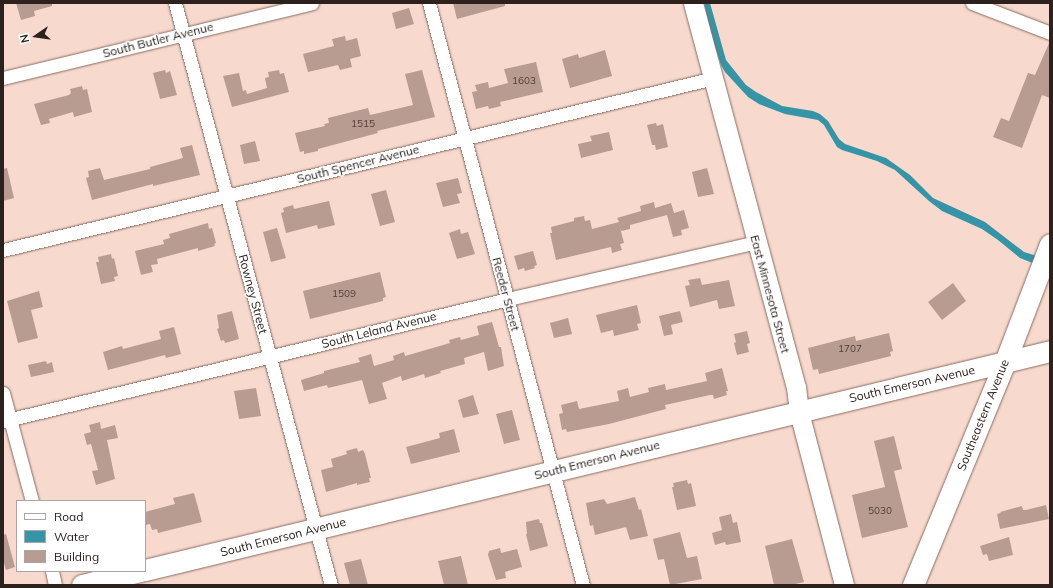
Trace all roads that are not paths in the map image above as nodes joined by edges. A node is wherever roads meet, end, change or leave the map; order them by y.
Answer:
1 (175, 3) edge
2 (312, 3) edge
3 (429, 3) edge
4 (693, 3) edge
5 (972, 3) edge
6 (1050, 33) edge
7 (184, 34) junction
8 (3, 78) edge
9 (714, 78) junction
10 (465, 138) junction
11 (227, 195) junction
12 (757, 242) junction
13 (3, 250) edge
14 (1045, 257) edge
15 (508, 299) junction
16 (1050, 351) edge
17 (270, 356) junction
18 (1005, 362) junction
19 (3, 393) edge
20 (799, 412) junction
21 (7, 420) edge
22 (554, 471) junction
23 (32, 500) edge
24 (317, 528) junction
25 (146, 570) edge
26 (52, 572) edge
27 (136, 572) edge
28 (56, 585) edge
29 (82, 585) edge
30 (331, 585) edge
31 (583, 585) edge
32 (844, 585) edge
33 (913, 585) edge

1 - 7 street, Rowney Street
2 - 7 street, South Butler Avenue
3 - 10 street, Reeder Street
4 - 9 street, East Minnesota Street
5 - 6 street
7 - 8 street, South Butler Avenue
7 - 11 street, Rowney Street
9 - 10 street, South Spencer Avenue
9 - 12 street, East Minnesota Street
10 - 11 street, South Spencer Avenue
10 - 15 street, Reeder Street
11 - 13 street, South Spencer Avenue
11 - 17 street, Rowney Street
12 - 15 street, South Leland Avenue
12 - 20 street, East Minnesota Street
14 - 18 main road, Southeastern Avenue
15 - 17 street, South Leland Avenue
15 - 22 street, Reeder Street
16 - 18 main road, South Emerson Avenue
17 - 21 street, South Leland Avenue
17 - 24 street, Rowney Street
18 - 20 main road, South Emerson Avenue
18 - 33 main road, Southeastern Avenue
19 - 21 street
20 - 22 main road, South Emerson Avenue
20 - 32 street, East Minnesota Street
21 - 23 street
22 - 24 main road, South Emerson Avenue
22 - 31 street, Reeder Street
24 - 25 main road, South Emerson Avenue
24 - 30 street, Rowney Street
26 - 28 street
27 - 29 main road

